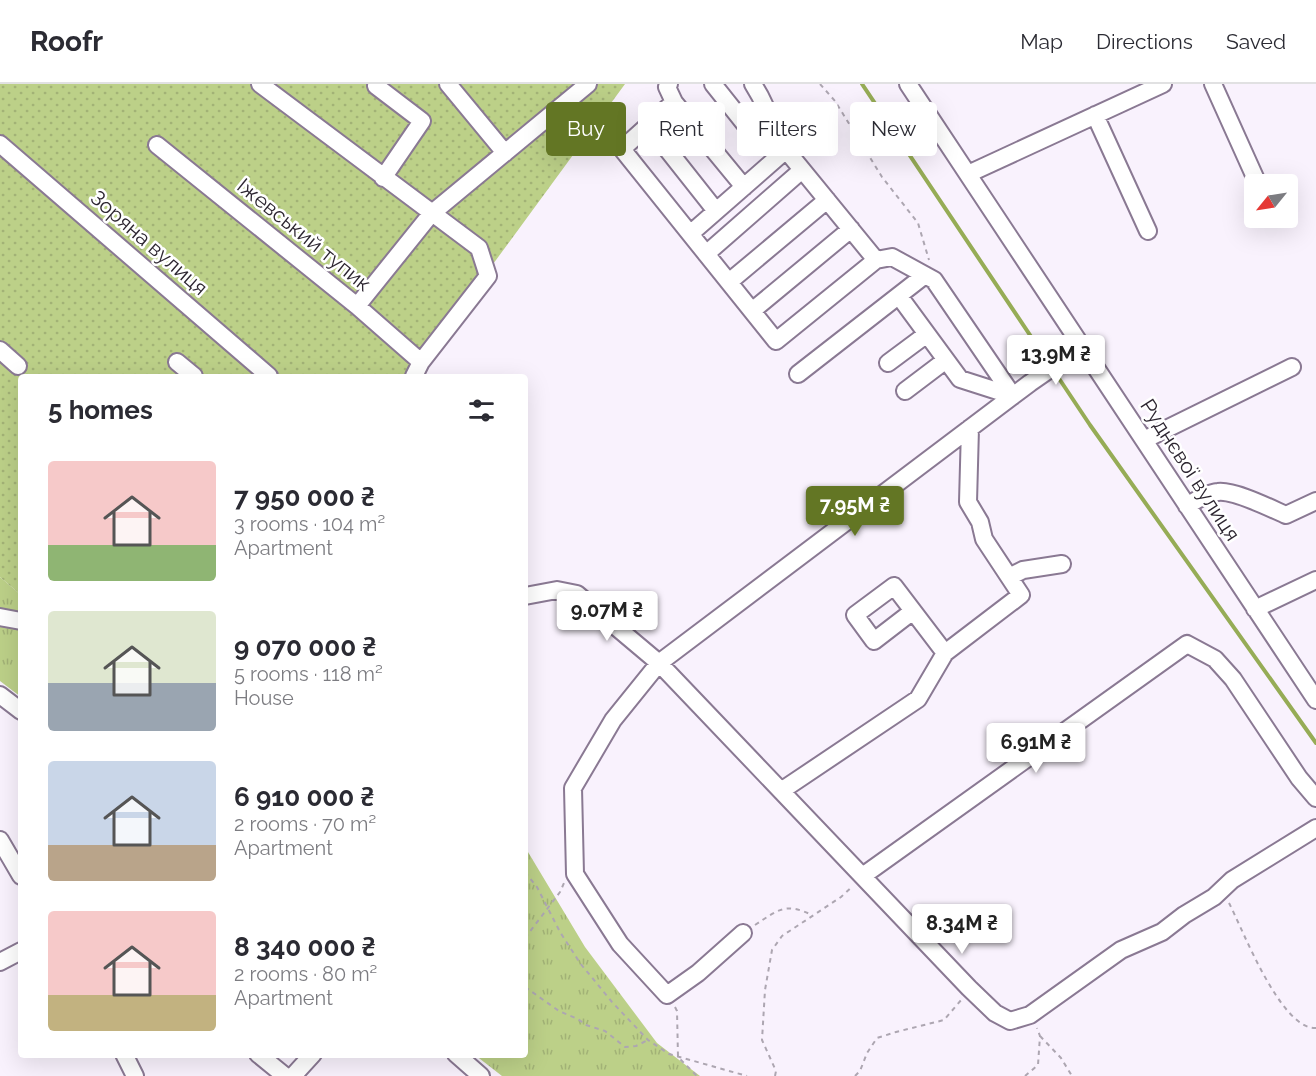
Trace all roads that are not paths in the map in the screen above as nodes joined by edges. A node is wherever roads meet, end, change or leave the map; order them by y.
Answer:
1 (260, 84) edge
2 (448, 84) edge
3 (588, 84) edge
4 (669, 84) edge
5 (713, 84) edge
6 (753, 84) edge
7 (908, 84) edge
8 (1163, 84) edge
9 (1213, 84) edge
10 (376, 86) dead end
11 (674, 102) edge
12 (763, 102) edge
13 (737, 114) edge
14 (1095, 115) junction
15 (638, 134) edge
16 (0, 144) edge
17 (158, 145) dead end
18 (505, 153) junction
19 (673, 156) edge
20 (718, 156) edge
21 (779, 156) edge
22 (791, 156) edge
23 (802, 170) junction
24 (968, 174) junction
25 (1254, 174) edge
26 (383, 178) junction
27 (744, 187) junction
28 (827, 201) junction
29 (716, 211) junction
30 (431, 214) junction
31 (851, 229) junction
32 (1148, 231) dead end
33 (690, 234) junction
34 (706, 254) junction
35 (876, 260) junction
36 (929, 278) junction
37 (729, 282) junction
38 (899, 296) junction
39 (357, 306) junction
40 (752, 311) junction
41 (927, 334) junction
42 (1082, 347) junction
43 (0, 350) edge
44 (946, 360) junction
45 (177, 362) dead end
46 (888, 363) dead end
47 (18, 366) dead end
48 (1292, 367) dead end
49 (417, 369) edge
50 (192, 374) edge
51 (267, 374) edge
52 (798, 374) dead end
53 (905, 391) dead end
54 (1013, 396) junction
55 (970, 428) junction
56 (1144, 440) junction
57 (1316, 501) edge
58 (1187, 506) junction
59 (1062, 564) dead end
60 (1009, 577) junction
61 (1316, 580) edge
62 (528, 595) edge
63 (1255, 609) junction
64 (914, 611) dead end
65 (0, 617) edge
66 (18, 620) edge
67 (945, 653) junction
68 (659, 663) junction
69 (0, 695) edge
70 (1316, 700) edge
71 (18, 709) edge
72 (781, 791) junction
73 (1316, 798) edge
74 (1316, 828) edge
75 (0, 840) edge
76 (18, 871) edge
77 (864, 875) junction
78 (743, 933) road end
79 (18, 953) edge
80 (0, 962) edge
81 (126, 1058) edge
82 (263, 1058) edge
83 (309, 1058) edge
84 (461, 1058) edge
85 (135, 1076) edge
86 (285, 1076) edge
87 (293, 1076) edge
88 (481, 1076) edge

1 - 26 street
2 - 18 street
3 - 18 street
4 - 11 street
5 - 13 street
6 - 12 street
7 - 24 street, Руднєвої вулиця
8 - 14 street
9 - 25 street
10 - 26 street
14 - 24 street
14 - 32 street
15 - 33 street
16 - 51 street, Зоряна вулиця
17 - 39 street, Іжевський тупик
18 - 30 street
19 - 29 street
20 - 27 street
21 - 27 street
22 - 23 street
23 - 28 street
23 - 34 street
24 - 42 street, Руднєвої вулиця
26 - 30 street
27 - 29 street
28 - 31 street
28 - 37 street
29 - 33 street
30 - 39 street
30 - 49 street
31 - 35 street
31 - 40 street
33 - 34 street
34 - 37 street
35 - 36 street
35 - 40 street
36 - 38 street
36 - 54 street
37 - 40 street
38 - 41 street
38 - 52 street
39 - 49 street, Іжевський тупик
41 - 44 street
41 - 46 street
42 - 54 street
42 - 56 street, Руднєвої вулиця
43 - 47 street
44 - 53 street
44 - 54 street
45 - 50 street
48 - 56 street
54 - 55 street
55 - 60 street
55 - 68 street
56 - 58 street, Руднєвої вулиця
57 - 58 street
58 - 63 street, Руднєвої вулиця
59 - 60 street
60 - 67 street
61 - 63 street
62 - 68 street
63 - 70 street, Руднєвої вулиця
64 - 67 street
65 - 66 street
67 - 72 street
68 - 72 street
68 - 78 street
69 - 71 street
72 - 77 street
73 - 77 street
74 - 77 street
75 - 76 street
79 - 80 street
81 - 85 street
82 - 86 street
83 - 87 street
84 - 88 street

